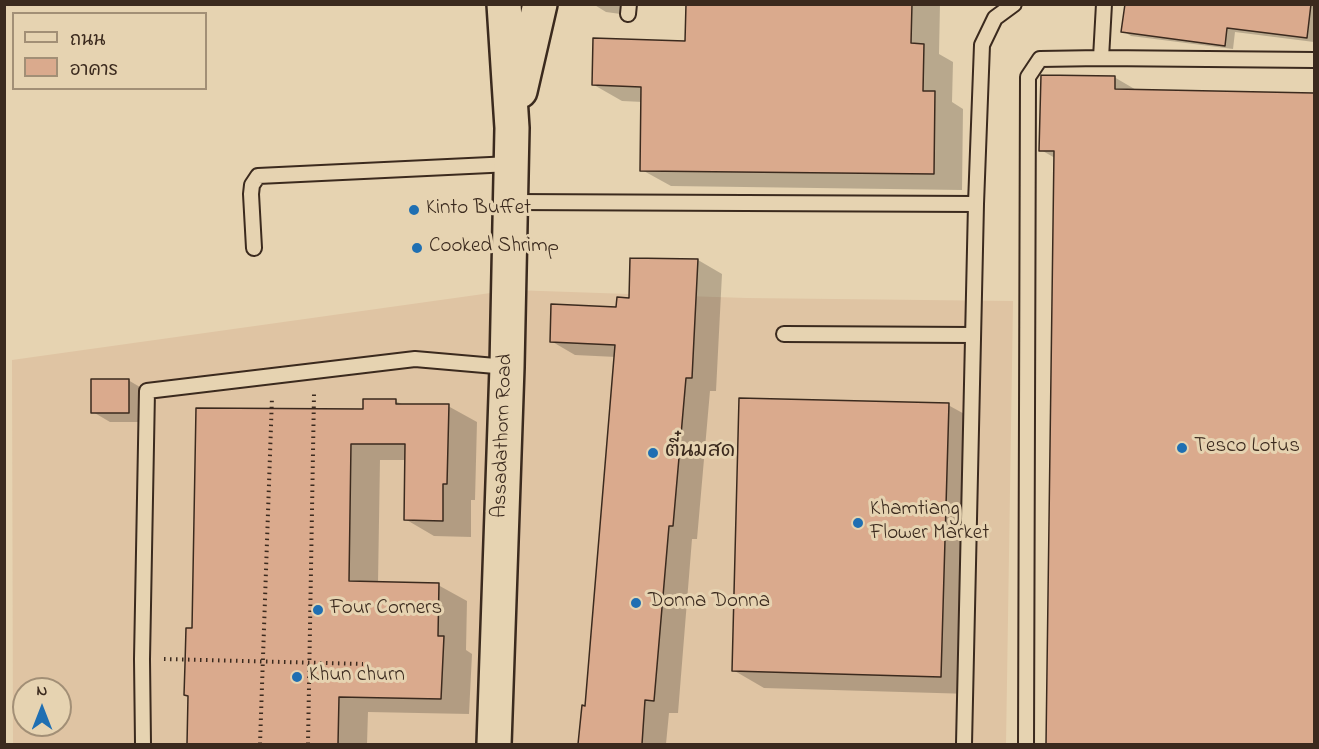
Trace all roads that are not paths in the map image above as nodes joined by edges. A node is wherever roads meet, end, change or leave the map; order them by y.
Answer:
1 (504, 4) edge
2 (540, 4) edge
3 (1014, 4) edge
4 (1104, 4) edge
5 (1101, 58) junction
6 (1314, 60) edge
7 (512, 128) junction
8 (512, 164) junction
9 (511, 202) junction
10 (976, 204) junction
11 (254, 248) dead end
12 (784, 334) dead end
13 (973, 335) junction
14 (507, 367) junction
15 (143, 744) edge
16 (494, 744) edge
17 (964, 744) edge
18 (1026, 744) edge

1 - 7 street, Assadathorn Road
2 - 7 street, Assadathorn Road
3 - 10 lane
4 - 5 lane
5 - 6 lane
5 - 18 lane
7 - 8 street, Assadathorn Road
8 - 9 street, Assadathorn Road
8 - 11 lane
9 - 10 lane
9 - 14 street, Assadathorn Road
10 - 13 lane
12 - 13 lane
13 - 17 lane
14 - 15 lane
14 - 16 street, Assadathorn Road

